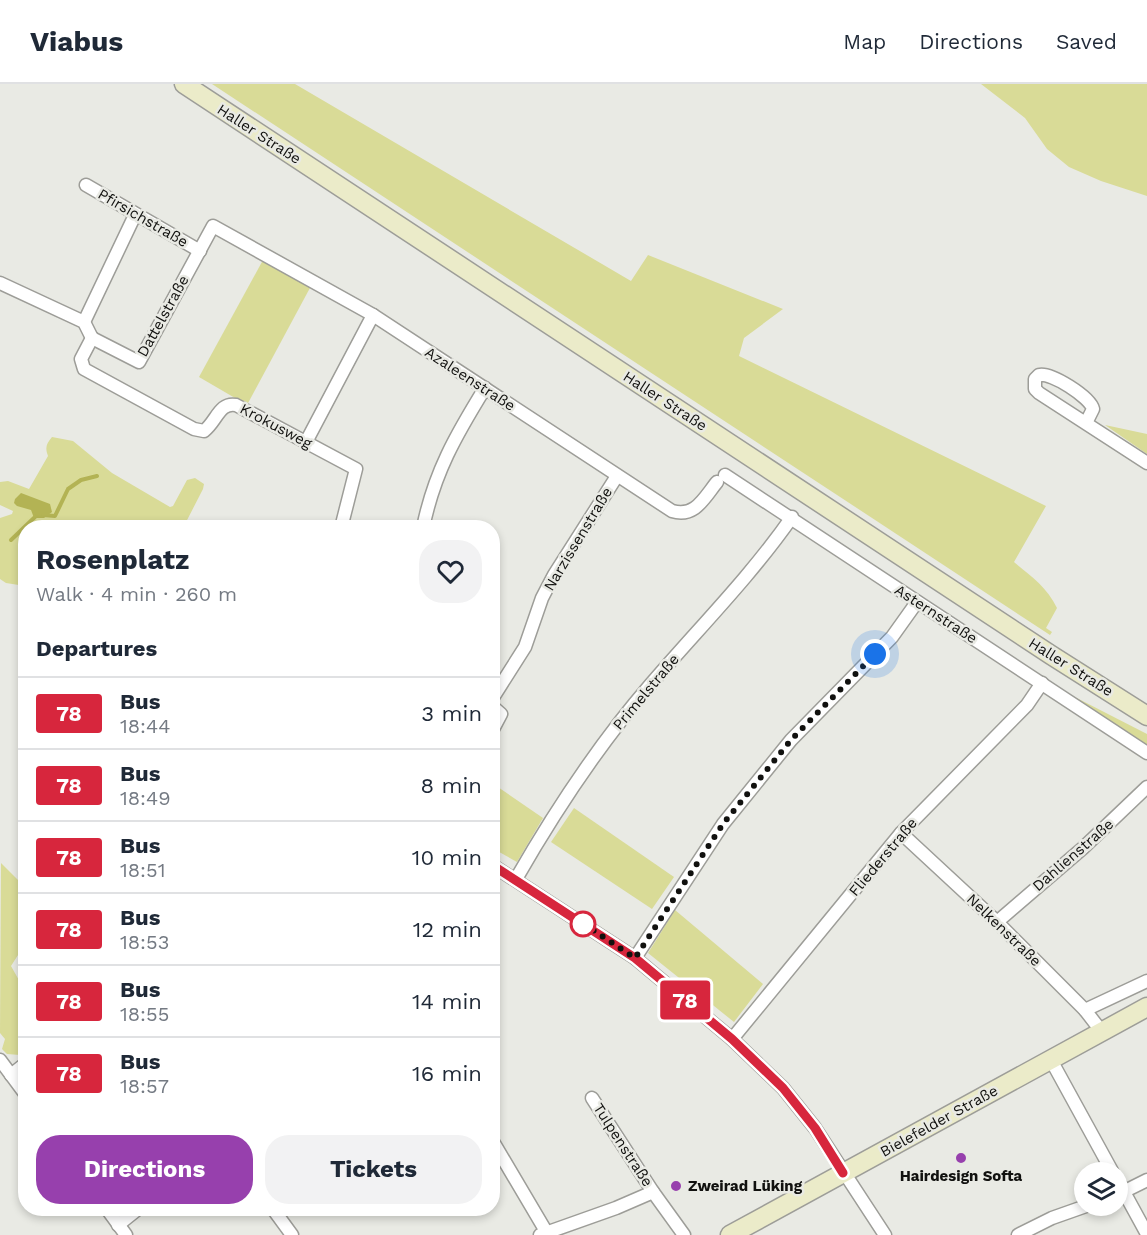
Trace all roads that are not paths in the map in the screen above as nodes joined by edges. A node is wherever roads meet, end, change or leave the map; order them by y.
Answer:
1 (184, 84) edge
2 (86, 185) dead end
3 (135, 215) junction
4 (213, 226) joint
5 (200, 251) junction
6 (0, 283) edge
7 (373, 315) junction
8 (84, 322) junction
9 (92, 338) junction
10 (484, 388) junction
11 (1086, 423) junction
12 (306, 442) junction
13 (1147, 463) edge
14 (617, 476) junction
15 (721, 478) joint
16 (792, 518) junction
17 (343, 520) edge
18 (425, 520) edge
19 (917, 602) junction
20 (1042, 683) junction
21 (500, 686) edge
22 (1147, 716) edge
23 (1147, 753) edge
24 (1147, 787) edge
25 (901, 833) junction
26 (500, 870) edge
27 (516, 879) junction
28 (997, 922) junction
29 (635, 958) junction
30 (1147, 981) edge
31 (1147, 1007) edge
32 (1085, 1010) junction
33 (1102, 1032) junction
34 (732, 1039) junction
35 (0, 1060) edge
36 (1051, 1060) junction
37 (18, 1069) edge
38 (11, 1075) junction
39 (18, 1084) edge
40 (592, 1098) dead end
41 (500, 1155) edge
42 (1107, 1162) edge
43 (843, 1173) junction
44 (1147, 1180) edge
45 (1128, 1190) edge
46 (653, 1192) junction
47 (1128, 1204) edge
48 (1074, 1210) edge
49 (112, 1216) edge
50 (133, 1216) edge
51 (278, 1216) edge
52 (122, 1230) edge
53 (543, 1234) edge
54 (1147, 1234) edge
55 (292, 1235) edge
56 (684, 1235) edge
57 (730, 1235) edge
58 (885, 1235) edge
59 (1018, 1235) edge

1 - 22 main road, Haller Straße
2 - 3 street, Pfirsichstraße
3 - 5 street, Pfirsichstraße
3 - 8 street
4 - 5 street, Dattelstraße
4 - 7 street, Azaleenstraße
5 - 9 street, Dattelstraße
6 - 8 street
7 - 10 street, Azaleenstraße
7 - 12 street
8 - 9 street
9 - 12 street, Krokusweg
10 - 14 street, Azaleenstraße
10 - 18 street
11 - 11 street
11 - 13 street
12 - 17 street, Krokusweg
14 - 15 street, Azaleenstraße
14 - 21 street, Narzissenstraße
15 - 16 street, Asternstraße
16 - 19 street, Asternstraße
16 - 27 street, Primelstraße
19 - 20 street, Asternstraße
19 - 29 street
20 - 23 street, Asternstraße
20 - 25 street, Fliederstraße
24 - 28 street, Dahlienstraße
25 - 28 street, Nelkenstraße
25 - 34 street, Fliederstraße
26 - 27 street
27 - 29 street
28 - 32 street, Nelkenstraße
29 - 34 street
30 - 32 street
31 - 33 main road, Bielefelder Straße
32 - 33 street, Nelkenstraße
33 - 36 main road, Bielefelder Straße
34 - 43 street
35 - 38 street
36 - 42 street
36 - 43 main road, Bielefelder Straße
37 - 38 street
38 - 39 street
40 - 46 street, Tulpenstraße
41 - 53 street
43 - 57 main road, Bielefelder Straße
43 - 58 street
44 - 45 street
46 - 53 street, Tulpenstraße
46 - 56 street, Tulpenstraße
47 - 54 street
48 - 59 street
49 - 52 street
50 - 52 street
51 - 55 street

